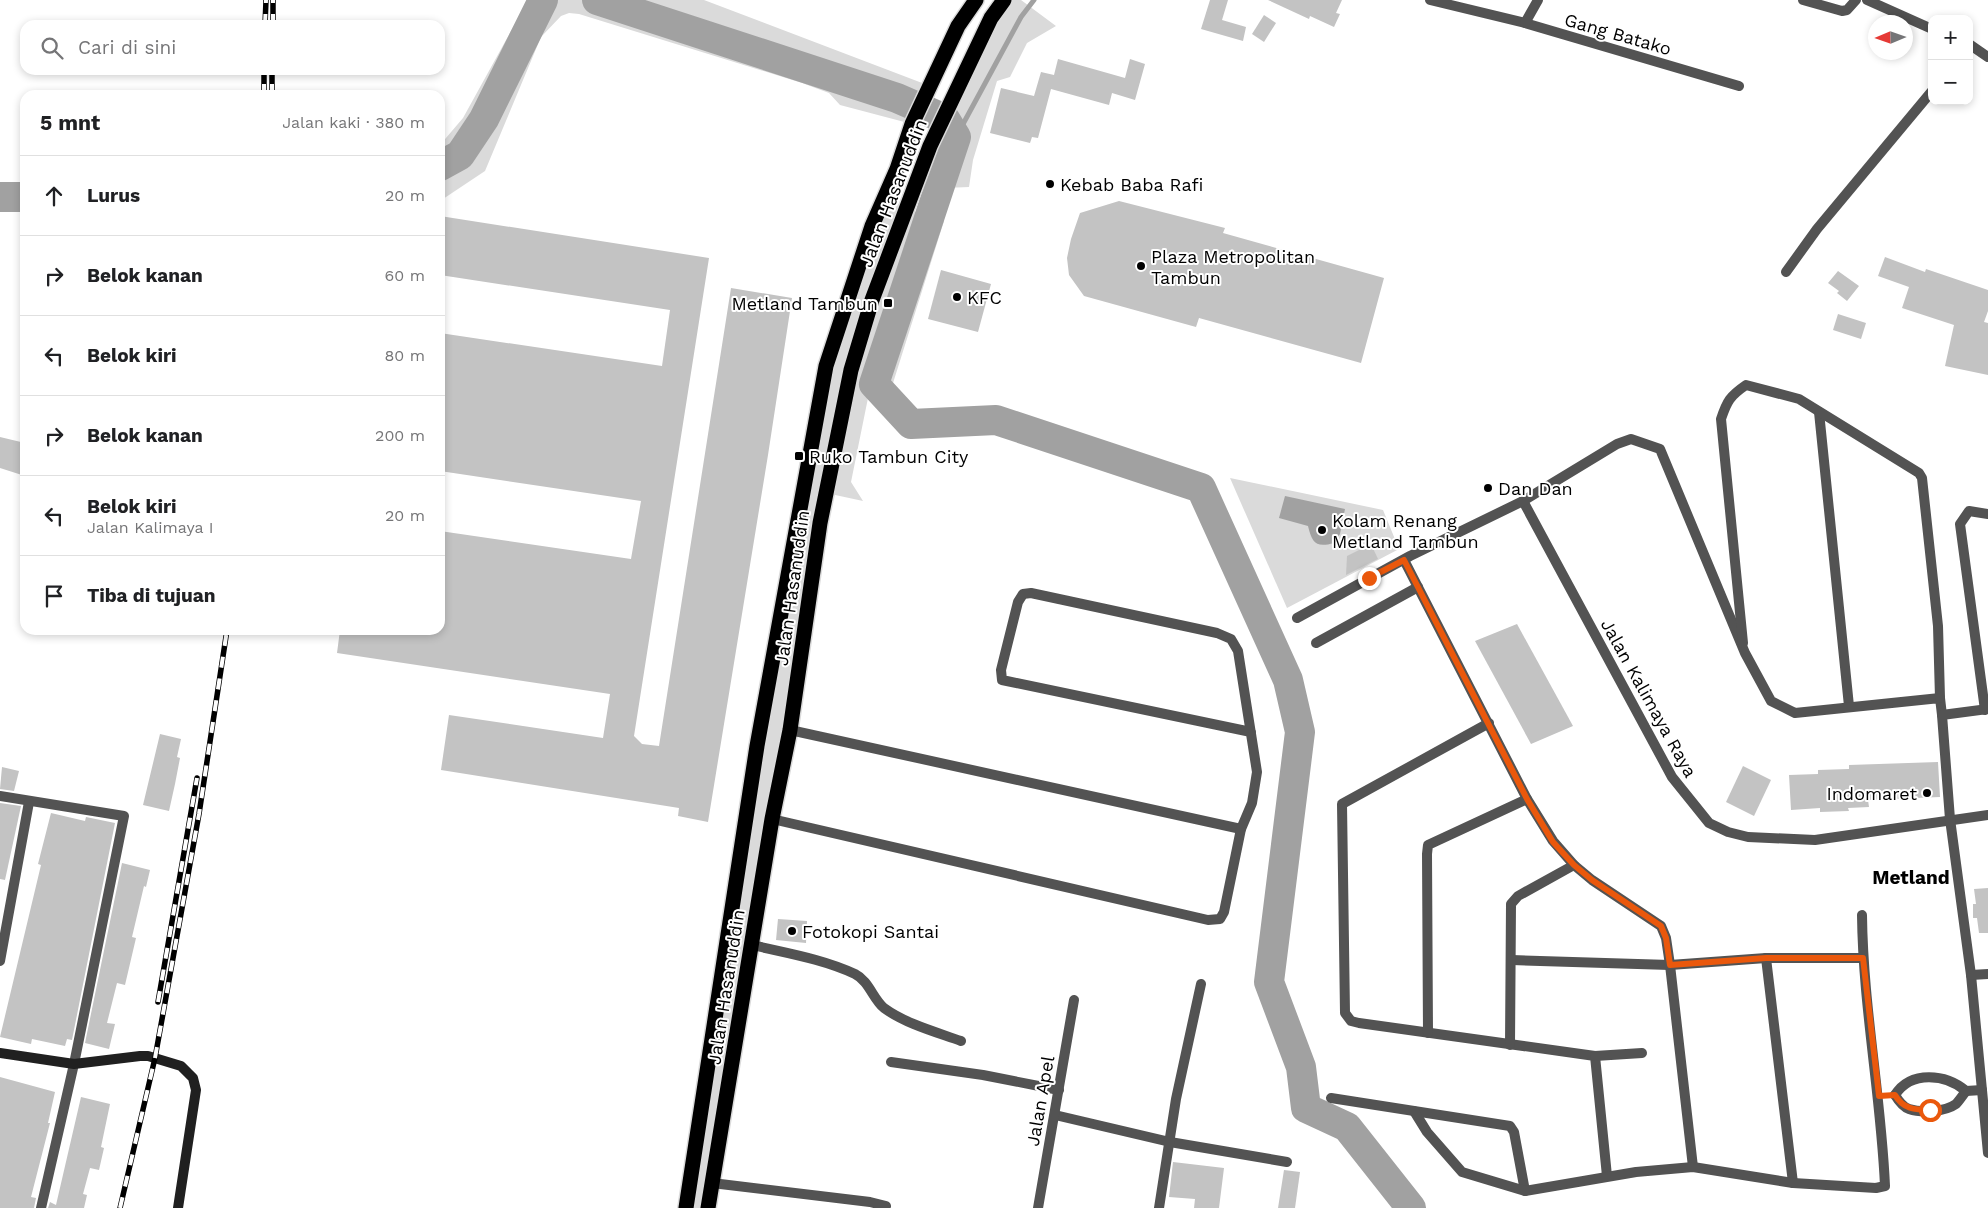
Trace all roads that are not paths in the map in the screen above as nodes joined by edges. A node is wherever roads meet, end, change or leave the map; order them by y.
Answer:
1 (976, 0) edge
2 (1004, 0) edge
3 (1430, 0) edge
4 (1538, 0) edge
5 (1803, 0) edge
6 (1856, 0) edge
7 (1867, 0) edge
8 (1525, 23) junction
9 (1928, 27) edge
10 (1973, 48) edge
11 (1988, 57) edge
12 (1739, 86) dead end
13 (1928, 96) edge
14 (1786, 272) dead end
15 (1819, 412) junction
16 (1523, 501) junction
17 (1988, 514) edge
18 (1404, 560) junction
19 (1418, 587) junction
20 (1297, 618) dead end
21 (1316, 643) dead end
22 (1744, 653) junction
23 (1940, 698) junction
24 (1849, 706) junction
25 (1987, 709) edge
26 (1942, 715) junction
27 (1489, 723) junction
28 (790, 730) junction
29 (1251, 732) junction
30 (0, 796) edge
31 (1527, 799) junction
32 (29, 802) junction
33 (1988, 815) edge
34 (772, 819) junction
35 (1950, 819) junction
36 (1242, 829) junction
37 (1574, 865) junction
38 (1862, 915) dead end
39 (752, 946) junction
40 (1766, 958) junction
41 (1863, 958) junction
42 (1512, 960) junction
43 (0, 961) edge
44 (1670, 965) junction
45 (1988, 974) edge
46 (1971, 975) junction
47 (1200, 984) dead end
48 (1074, 1000) dead end
49 (1428, 1033) junction
50 (961, 1041) dead end
51 (1510, 1045) junction
52 (1642, 1052) dead end
53 (0, 1053) edge
54 (1595, 1056) junction
55 (891, 1062) dead end
56 (74, 1064) junction
57 (1059, 1090) junction
58 (1982, 1090) junction
59 (1966, 1091) junction
60 (1895, 1095) junction
61 (1879, 1096) junction
62 (1331, 1098) dead end
63 (1414, 1111) junction
64 (1055, 1115) junction
65 (1170, 1142) junction
66 (1988, 1153) edge
67 (1286, 1162) dead end
68 (1694, 1167) junction
69 (1607, 1176) junction
70 (712, 1183) junction
71 (1793, 1183) junction
72 (1525, 1191) junction
73 (886, 1206) dead end
74 (41, 1208) edge
75 (178, 1208) edge
76 (686, 1208) edge
77 (708, 1208) edge
78 (1038, 1208) edge
79 (1159, 1208) edge

1 - 76 highway, Jalan Hasanuddin
2 - 28 highway, Jalan Hasanuddin
3 - 8 street, Gang Batako
4 - 8 street
5 - 6 street
7 - 9 street
8 - 12 street, Gang Batako
10 - 11 street
13 - 14 street
15 - 22 street
15 - 23 street
15 - 24 street
16 - 18 street
16 - 22 street
16 - 35 street, Jalan Kalimaya Raya
17 - 25 street
18 - 19 street
18 - 20 street
19 - 21 street
19 - 27 street
22 - 24 street
23 - 24 street
23 - 26 street
25 - 26 street
26 - 35 street
27 - 31 street
27 - 49 street
28 - 34 highway, Jalan Hasanuddin
28 - 36 street
29 - 29 street
29 - 36 street
30 - 32 street
31 - 37 street
31 - 49 street
32 - 43 street
32 - 56 street
33 - 35 street, Jalan Kalimaya Raya
34 - 36 street
34 - 39 highway, Jalan Hasanuddin
35 - 46 street
37 - 42 street
37 - 44 street
38 - 41 street
39 - 50 street
39 - 70 highway, Jalan Hasanuddin
40 - 41 street
40 - 44 street
40 - 71 street
41 - 61 street
42 - 44 street
42 - 51 street
44 - 68 street
45 - 46 street
46 - 58 street
47 - 65 street
48 - 57 street, Jalan Apel
49 - 51 street
51 - 54 street
52 - 54 street
53 - 56 street
54 - 69 street
55 - 57 street
56 - 74 street
56 - 75 street
57 - 64 street, Jalan Apel
58 - 59 street
58 - 66 street
59 - 60 street
59 - 60 street
60 - 61 street
61 - 71 street
62 - 63 street
63 - 72 street
63 - 72 street
64 - 65 street
64 - 78 street, Jalan Apel
65 - 67 street
65 - 79 street
68 - 69 street
68 - 71 street
69 - 72 street
70 - 73 street
70 - 77 highway, Jalan Hasanuddin

